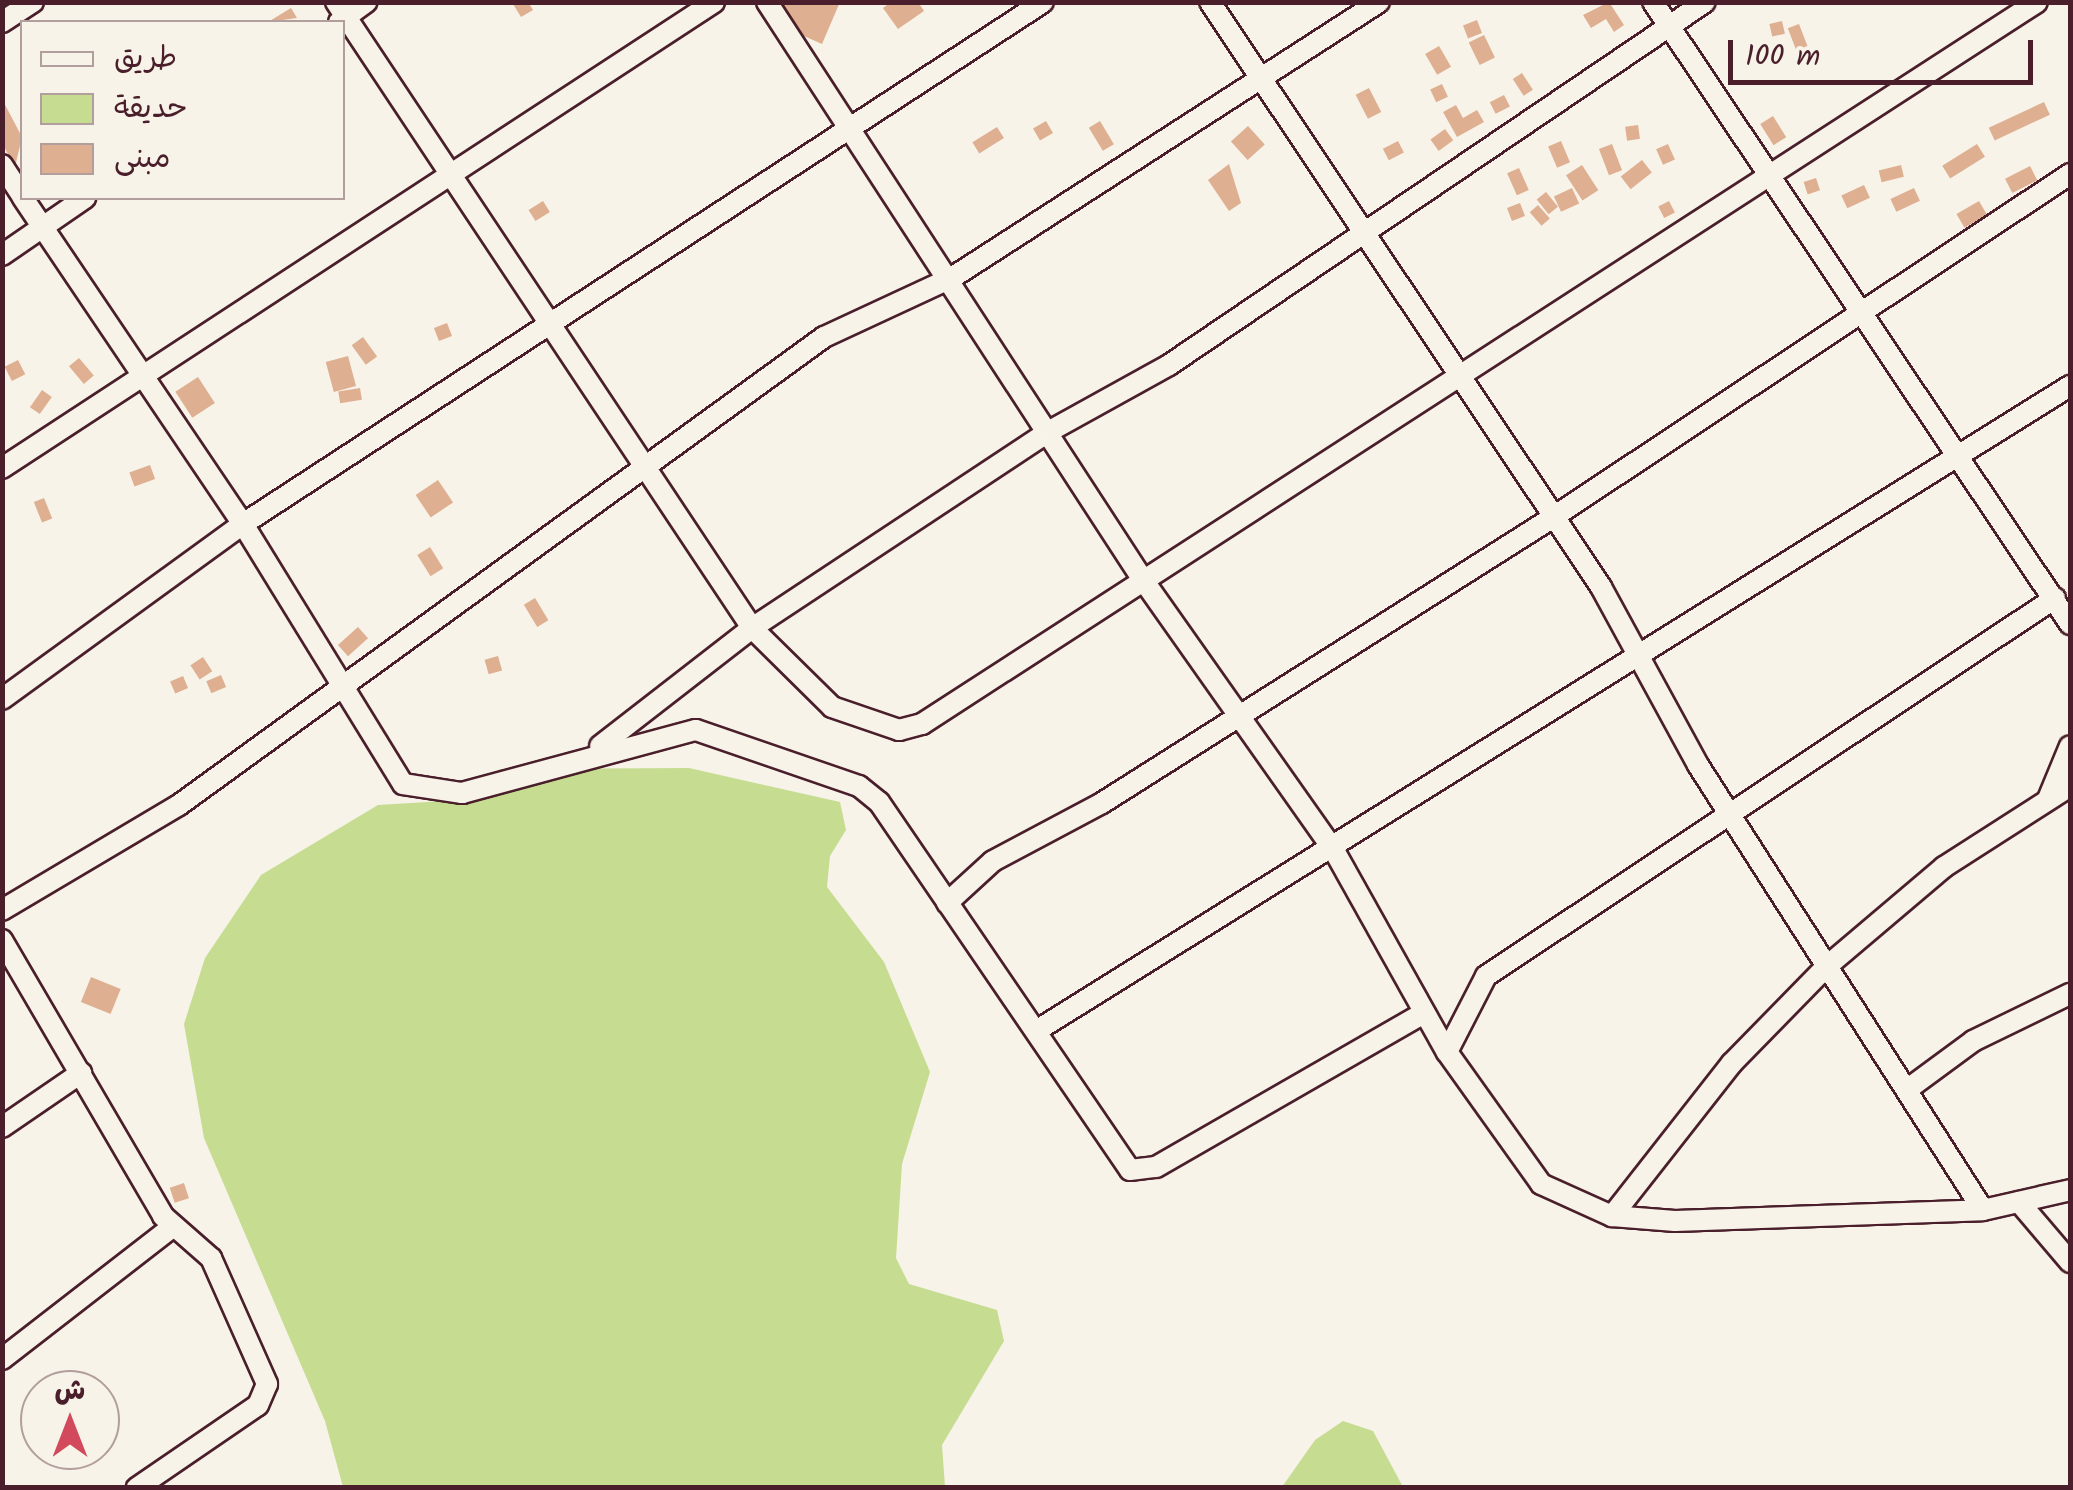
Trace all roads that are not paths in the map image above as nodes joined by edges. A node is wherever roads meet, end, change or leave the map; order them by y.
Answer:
1 (33, 2) edge
2 (368, 2) edge
3 (714, 2) edge
4 (767, 2) edge
5 (1043, 2) edge
6 (1210, 2) edge
7 (1379, 2) edge
8 (1652, 2) edge
9 (1705, 2) edge
10 (2037, 2) edge
11 (341, 14) edge
12 (345, 20) edge
13 (2, 22) edge
14 (1668, 26) junction
15 (1260, 75) junction
16 (848, 125) junction
17 (2, 165) edge
18 (444, 172) junction
19 (2070, 174) edge
20 (1770, 178) junction
21 (20, 192) edge
22 (25, 200) edge
23 (82, 200) edge
24 (43, 228) junction
25 (1364, 233) junction
26 (2, 255) edge
27 (953, 278) junction
28 (1857, 312) junction
29 (545, 323) junction
30 (142, 373) junction
31 (1456, 376) junction
32 (2070, 386) edge
33 (1050, 431) junction
34 (1956, 457) junction
35 (2, 468) edge
36 (644, 472) junction
37 (1552, 518) junction
38 (243, 524) junction
39 (1141, 577) junction
40 (2055, 598) junction
41 (2070, 624) edge
42 (752, 628) junction
43 (1644, 658) junction
44 (341, 686) junction
45 (2, 700) edge
46 (1241, 714) junction
47 (2070, 746) edge
48 (591, 753) junction
49 (2070, 786) edge
50 (2048, 800) junction
51 (1729, 813) junction
52 (1334, 852) junction
53 (947, 903) junction
54 (2, 910) edge
55 (2, 940) edge
56 (1826, 968) junction
57 (2070, 994) edge
58 (1424, 1012) junction
59 (1036, 1031) junction
60 (1448, 1052) junction
61 (81, 1073) junction
62 (1908, 1089) junction
63 (2, 1126) edge
64 (2070, 1190) edge
65 (2019, 1202) junction
66 (1983, 1210) junction
67 (1612, 1216) junction
68 (172, 1226) junction
69 (2070, 1262) edge
70 (2, 1359) edge
71 (137, 1488) edge

1 - 13 street
2 - 11 street
3 - 18 street
4 - 16 street
5 - 16 street
6 - 15 street
7 - 15 street
8 - 14 street
9 - 14 street
10 - 20 street
12 - 18 street
14 - 20 street
14 - 25 street
15 - 25 street
15 - 27 street
16 - 27 street
16 - 29 street
17 - 21 street
18 - 29 street
18 - 30 street
19 - 28 street
20 - 28 street
20 - 31 street
22 - 24 street
23 - 24 street
24 - 26 street
24 - 30 street
25 - 31 street
25 - 33 street
27 - 33 street
27 - 36 street
28 - 34 street
28 - 37 street
29 - 36 street
29 - 38 street
30 - 35 street
30 - 38 street
31 - 37 street
31 - 39 street
32 - 34 street
33 - 39 street
33 - 42 street
34 - 40 street
34 - 43 street
36 - 42 street
36 - 44 street
37 - 43 street
37 - 46 street
38 - 44 street
38 - 45 street
39 - 42 street
39 - 46 street
40 - 41 street
40 - 51 street
42 - 48 street
43 - 51 street
43 - 52 street
44 - 48 street
44 - 54 street
46 - 52 street
46 - 53 street
47 - 50 street
48 - 53 street
49 - 50 street
50 - 56 street
51 - 56 street
51 - 60 street
52 - 58 street
52 - 59 street
53 - 59 street
55 - 61 street
56 - 62 street
56 - 67 street
57 - 62 street
58 - 59 street
58 - 60 street
60 - 67 street
61 - 63 street
61 - 68 street
62 - 66 street
64 - 65 street
65 - 66 street
65 - 69 street
66 - 67 street
68 - 70 street
68 - 71 street

